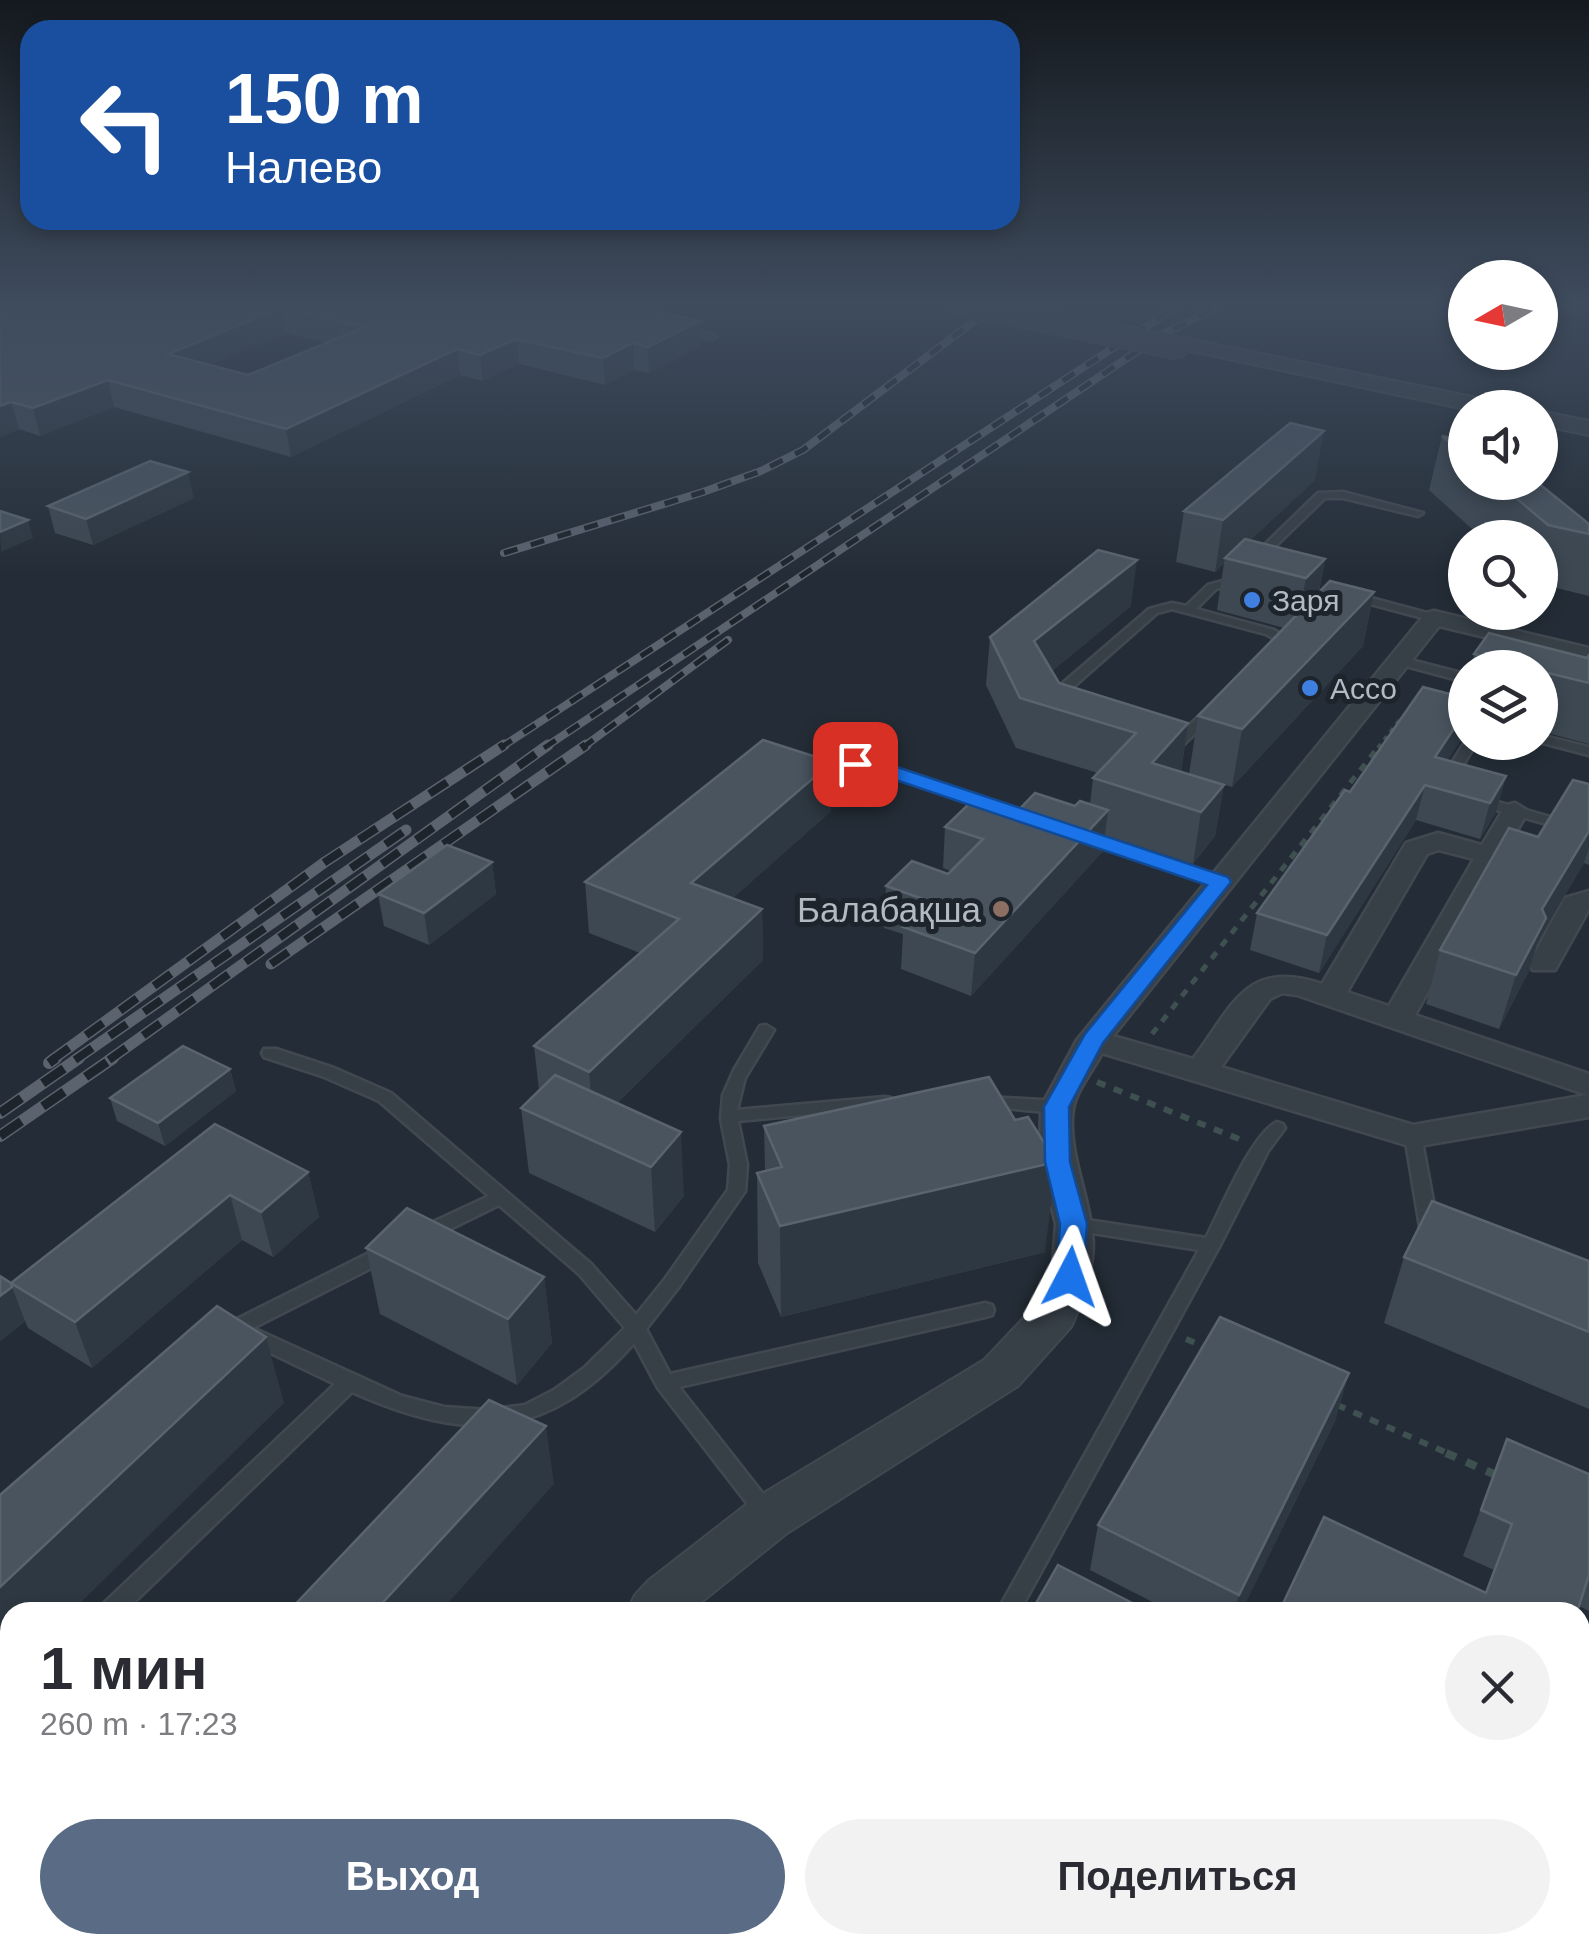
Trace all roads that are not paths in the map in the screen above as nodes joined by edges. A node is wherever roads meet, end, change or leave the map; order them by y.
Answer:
1 (1406, 394) edge
2 (1423, 394) edge
3 (1448, 399) edge
4 (1448, 403) edge
5 (1558, 424) edge
6 (1589, 430) edge
7 (1418, 513) dead end
8 (1340, 593) edge
9 (1190, 608) junction
10 (1434, 618) junction
11 (1572, 656) edge
12 (1399, 661) junction
13 (1448, 674) edge
14 (1558, 743) edge
15 (1589, 751) edge
16 (1459, 760) edge
17 (809, 795) edge
18 (1516, 811) junction
19 (1051, 825) edge
20 (1070, 832) edge
21 (1589, 832) edge
22 (1490, 855) junction
23 (1221, 882) junction
24 (1589, 900) edge
25 (1544, 964) edge
26 (1330, 996) junction
27 (1397, 1019) junction
28 (766, 1030) dead end
29 (1093, 1040) junction
30 (270, 1053) dead end
31 (1202, 1070) junction
32 (1589, 1085) edge
33 (960, 1101) edge
34 (901, 1102) edge
35 (1589, 1106) edge
36 (1057, 1107) junction
37 (730, 1116) junction
38 (1278, 1128) dead end
39 (1413, 1136) junction
40 (499, 1198) junction
41 (1074, 1224) junction
42 (1211, 1245) junction
43 (1434, 1254) edge
44 (1070, 1277) joint
45 (986, 1310) dead end
46 (636, 1328) junction
47 (352, 1380) junction
48 (665, 1383) junction
49 (769, 1517) junction
50 (120, 1602) edge
51 (677, 1602) edge
52 (1014, 1602) edge

1 - 4 street
2 - 3 street
5 - 6 street
7 - 9 lane
8 - 10 lane
9 - 9 lane
10 - 11 street
10 - 12 street
12 - 13 lane
12 - 23 street
14 - 15 lane
16 - 18 lane
17 - 19 lane
18 - 21 lane
18 - 22 street
20 - 23 lane
22 - 26 street
22 - 27 street
23 - 29 street
24 - 25 street
26 - 27 street
26 - 31 street
27 - 32 street
28 - 37 lane
29 - 31 street
29 - 36 street
30 - 40 lane
31 - 39 street
33 - 36 lane
34 - 37 lane
35 - 39 street
36 - 41 street
37 - 46 lane
38 - 42 lane
39 - 43 lane
40 - 46 lane
40 - 47 lane
41 - 42 lane
41 - 44 street
42 - 52 lane
44 - 49 street
45 - 48 lane
46 - 47 lane
46 - 48 lane
47 - 50 lane
48 - 49 lane
49 - 51 street

